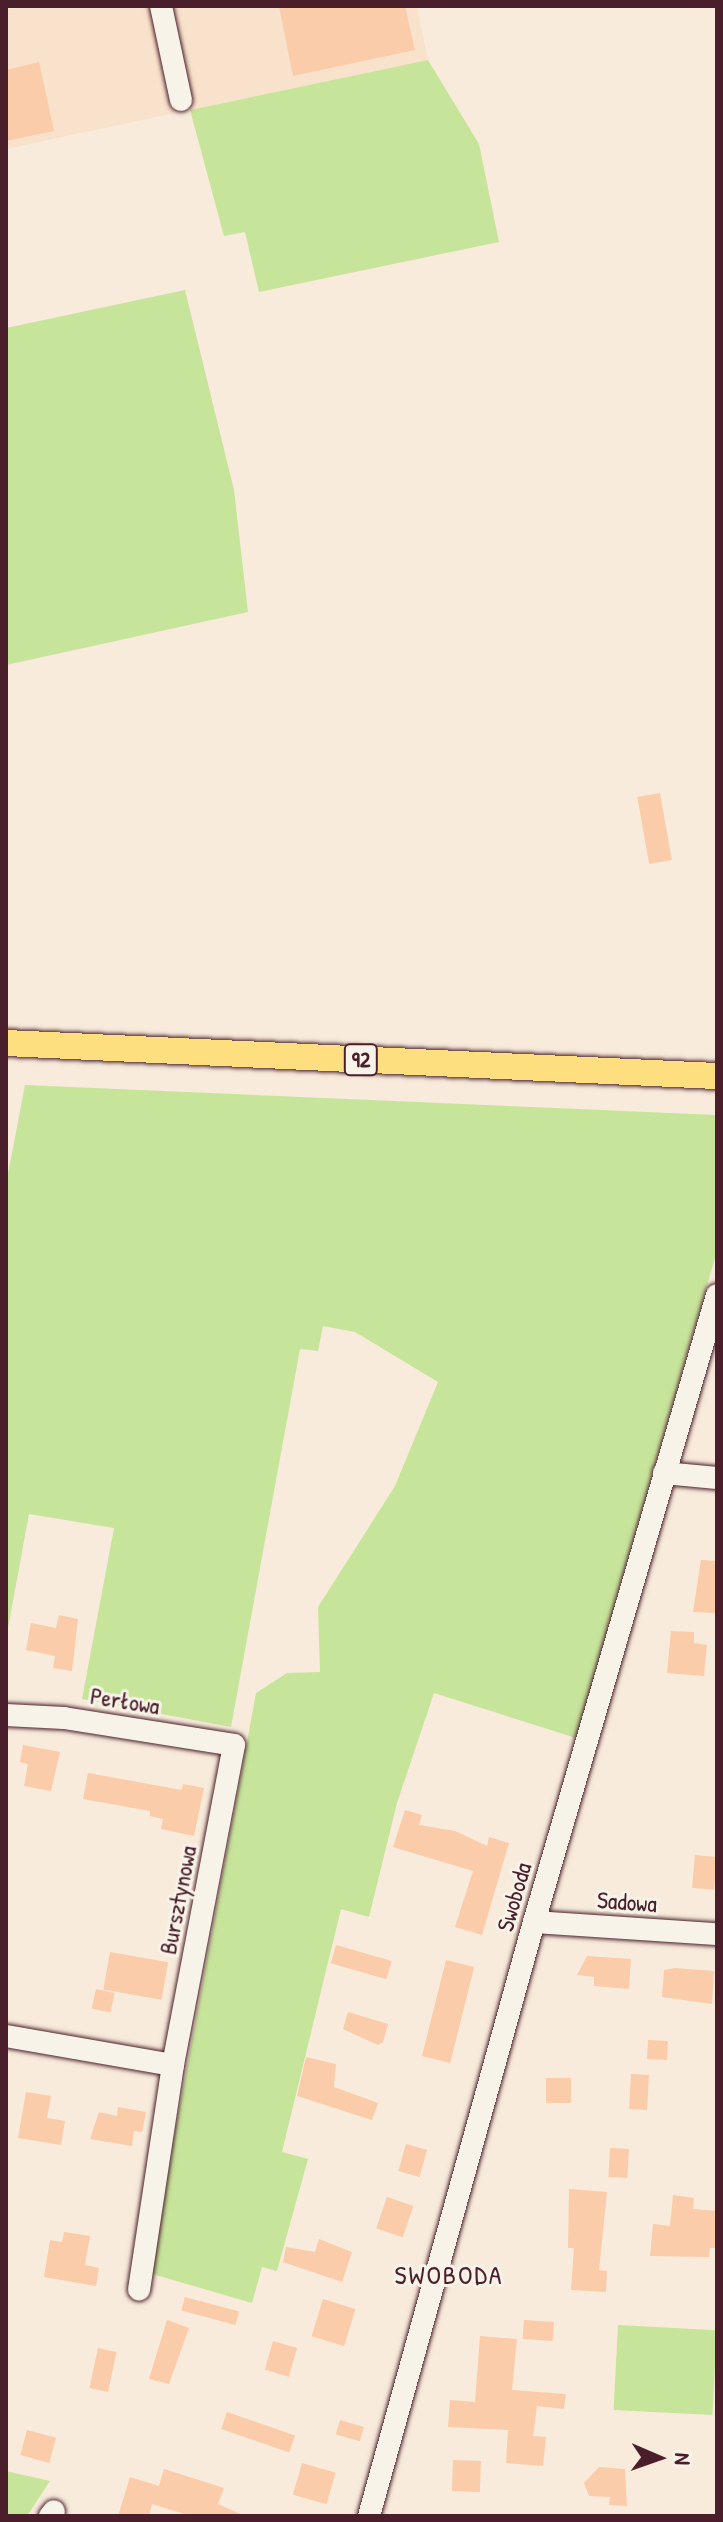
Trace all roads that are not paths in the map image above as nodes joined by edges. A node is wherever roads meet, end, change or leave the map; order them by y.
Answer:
1 (161, 6) edge
2 (181, 100) dead end
3 (6, 1043) edge
4 (717, 1076) edge
5 (717, 1295) edge
6 (664, 1473) junction
7 (717, 1478) edge
8 (6, 1715) edge
9 (234, 1745) joint
10 (534, 1922) junction
11 (717, 1934) edge
12 (6, 2036) edge
13 (173, 2065) junction
14 (139, 2289) dead end
15 (369, 2516) edge

1 - 2 street
3 - 4 main road, 92
5 - 6 street, Swoboda
6 - 7 street
6 - 10 street, Swoboda
8 - 9 street, Perłowa
9 - 13 street, Bursztynowa
10 - 11 street, Sadowa
10 - 15 street, Swoboda
12 - 13 street
13 - 14 street, Bursztynowa

